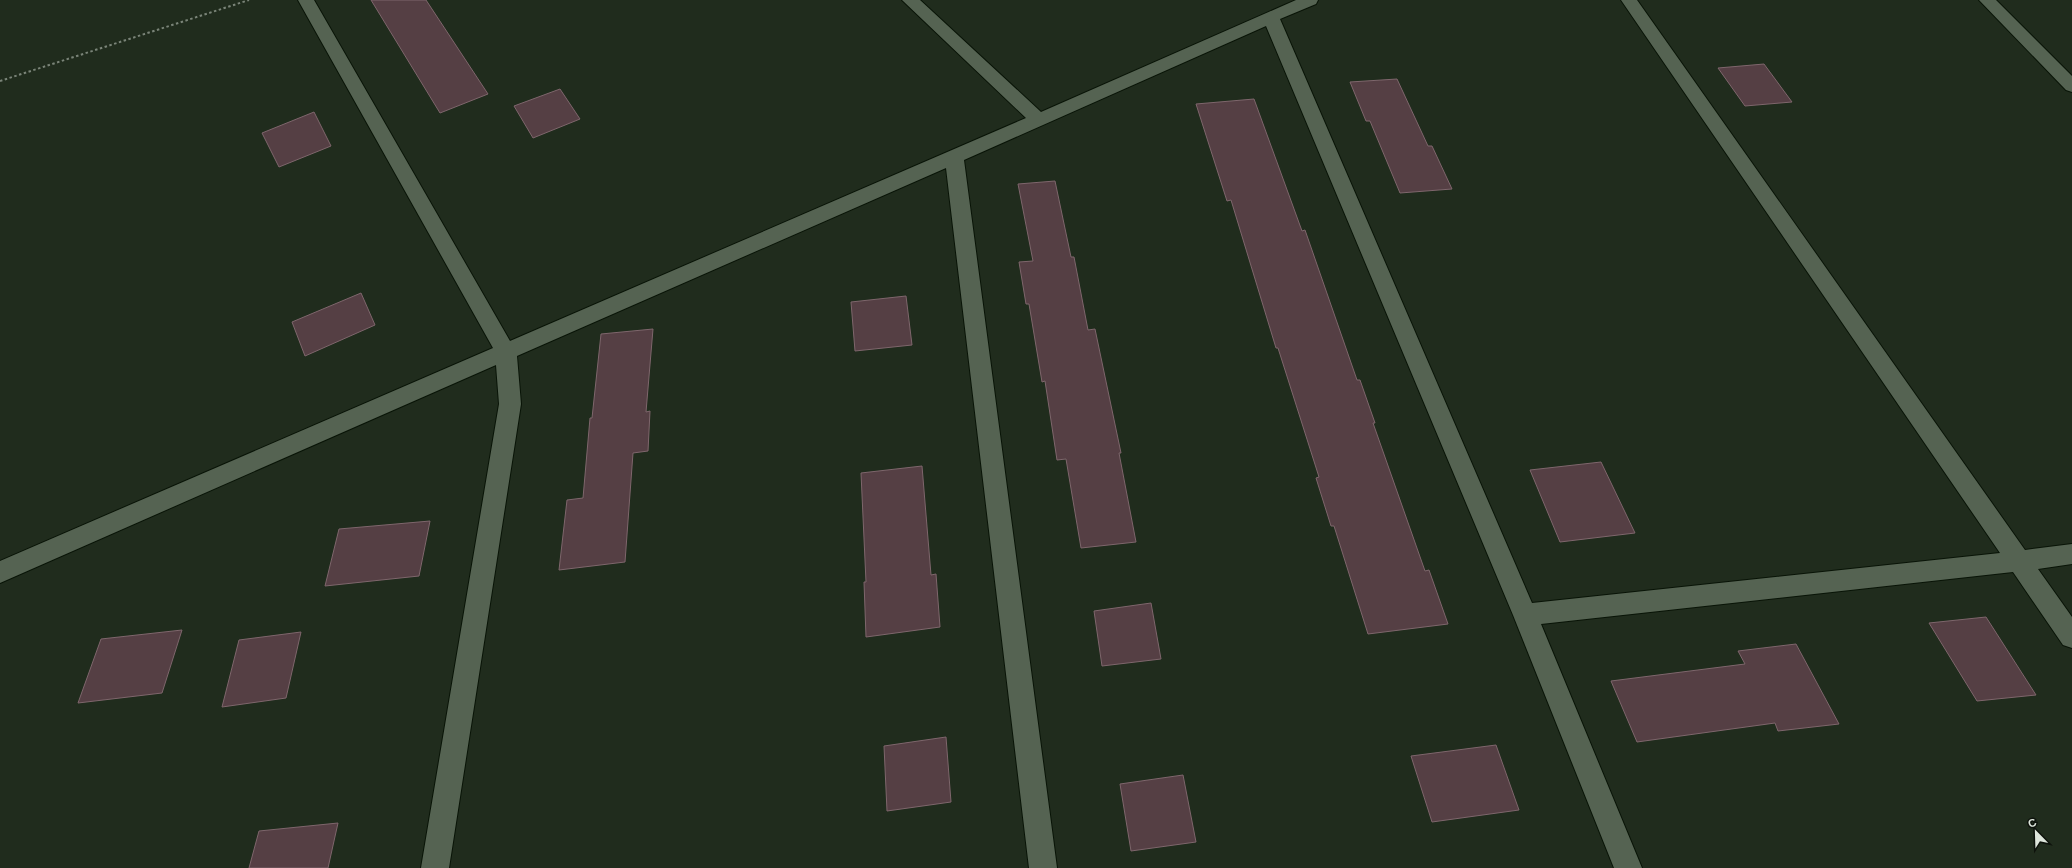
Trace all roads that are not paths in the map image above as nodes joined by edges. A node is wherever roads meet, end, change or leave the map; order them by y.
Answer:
1 (306, 0) edge
2 (910, 0) edge
3 (1310, 0) edge
4 (1629, 0) edge
5 (1987, 0) edge
6 (1271, 17) junction
7 (2072, 86) edge
8 (1039, 120) junction
9 (954, 158) junction
10 (506, 352) junction
11 (2072, 554) edge
12 (2019, 560) junction
13 (0, 572) edge
14 (1525, 615) junction
15 (2072, 638) edge
16 (435, 868) edge
17 (1043, 868) edge
18 (1628, 868) edge

1 - 10 street
2 - 8 street
3 - 6 street
4 - 12 street
5 - 7 street
6 - 8 street
6 - 14 street
8 - 9 street
9 - 10 street
9 - 17 street
10 - 13 street
10 - 16 street
11 - 12 street
12 - 14 street
12 - 15 street
14 - 18 street

